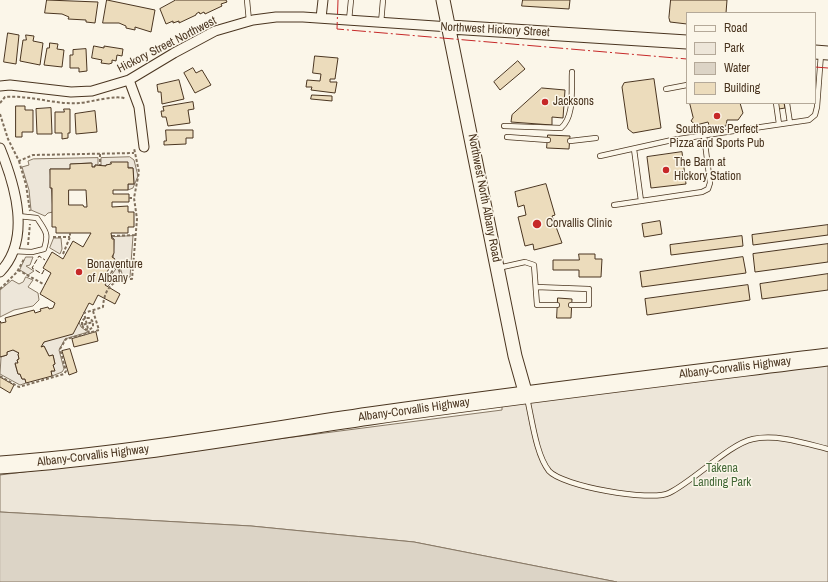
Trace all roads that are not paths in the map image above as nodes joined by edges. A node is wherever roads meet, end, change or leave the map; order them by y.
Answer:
1 (247, 0) edge
2 (323, 0) edge
3 (351, 0) edge
4 (383, 0) edge
5 (443, 0) edge
6 (321, 18) junction
7 (249, 20) junction
8 (349, 20) junction
9 (381, 23) junction
10 (450, 27) junction
11 (686, 42) edge
12 (821, 52) edge
13 (572, 72) dead end
14 (129, 80) junction
15 (686, 85) edge
16 (0, 86) edge
17 (666, 89) dead end
18 (776, 104) edge
19 (787, 104) edge
20 (790, 123) junction
21 (779, 124) junction
22 (504, 126) dead end
23 (704, 135) junction
24 (507, 137) dead end
25 (596, 138) dead end
26 (548, 140) dead end
27 (570, 141) dead end
28 (144, 147) dead end
29 (0, 148) edge
30 (634, 149) junction
31 (600, 156) dead end
32 (640, 201) junction
33 (614, 205) dead end
34 (18, 216) junction
35 (12, 251) junction
36 (498, 268) junction
37 (0, 272) edge
38 (536, 287) junction
39 (558, 305) dead end
40 (572, 305) dead end
41 (828, 357) edge
42 (526, 395) junction
43 (828, 449) edge
44 (0, 465) edge

1 - 7 lane
2 - 6 street
3 - 8 lane
4 - 9 lane
5 - 10 main road, Northwest North Albany Road
6 - 7 street, Hickory Street Northwest
6 - 8 street, Northwest Hickory Street
7 - 14 street, Hickory Street Northwest
8 - 9 street, Northwest Hickory Street
9 - 10 street, Northwest Hickory Street
10 - 11 main road, Northwest Hickory Street
10 - 36 main road, Northwest North Albany Road
12 - 20 lane
13 - 22 lane
14 - 16 street, Hickory Street Northwest
14 - 28 street
15 - 17 lane
18 - 21 lane
19 - 20 lane
20 - 21 lane
21 - 23 lane
23 - 30 lane
23 - 32 lane
24 - 26 lane
25 - 27 lane
29 - 34 street
30 - 31 lane
30 - 32 lane
32 - 33 lane
34 - 35 street
34 - 35 lane
35 - 37 street
36 - 38 lane
36 - 42 main road, Northwest North Albany Road
38 - 39 lane
38 - 40 lane
41 - 42 highway, Albany-Corvallis Highway
42 - 43 lane
42 - 44 highway, Albany-Corvallis Highway

